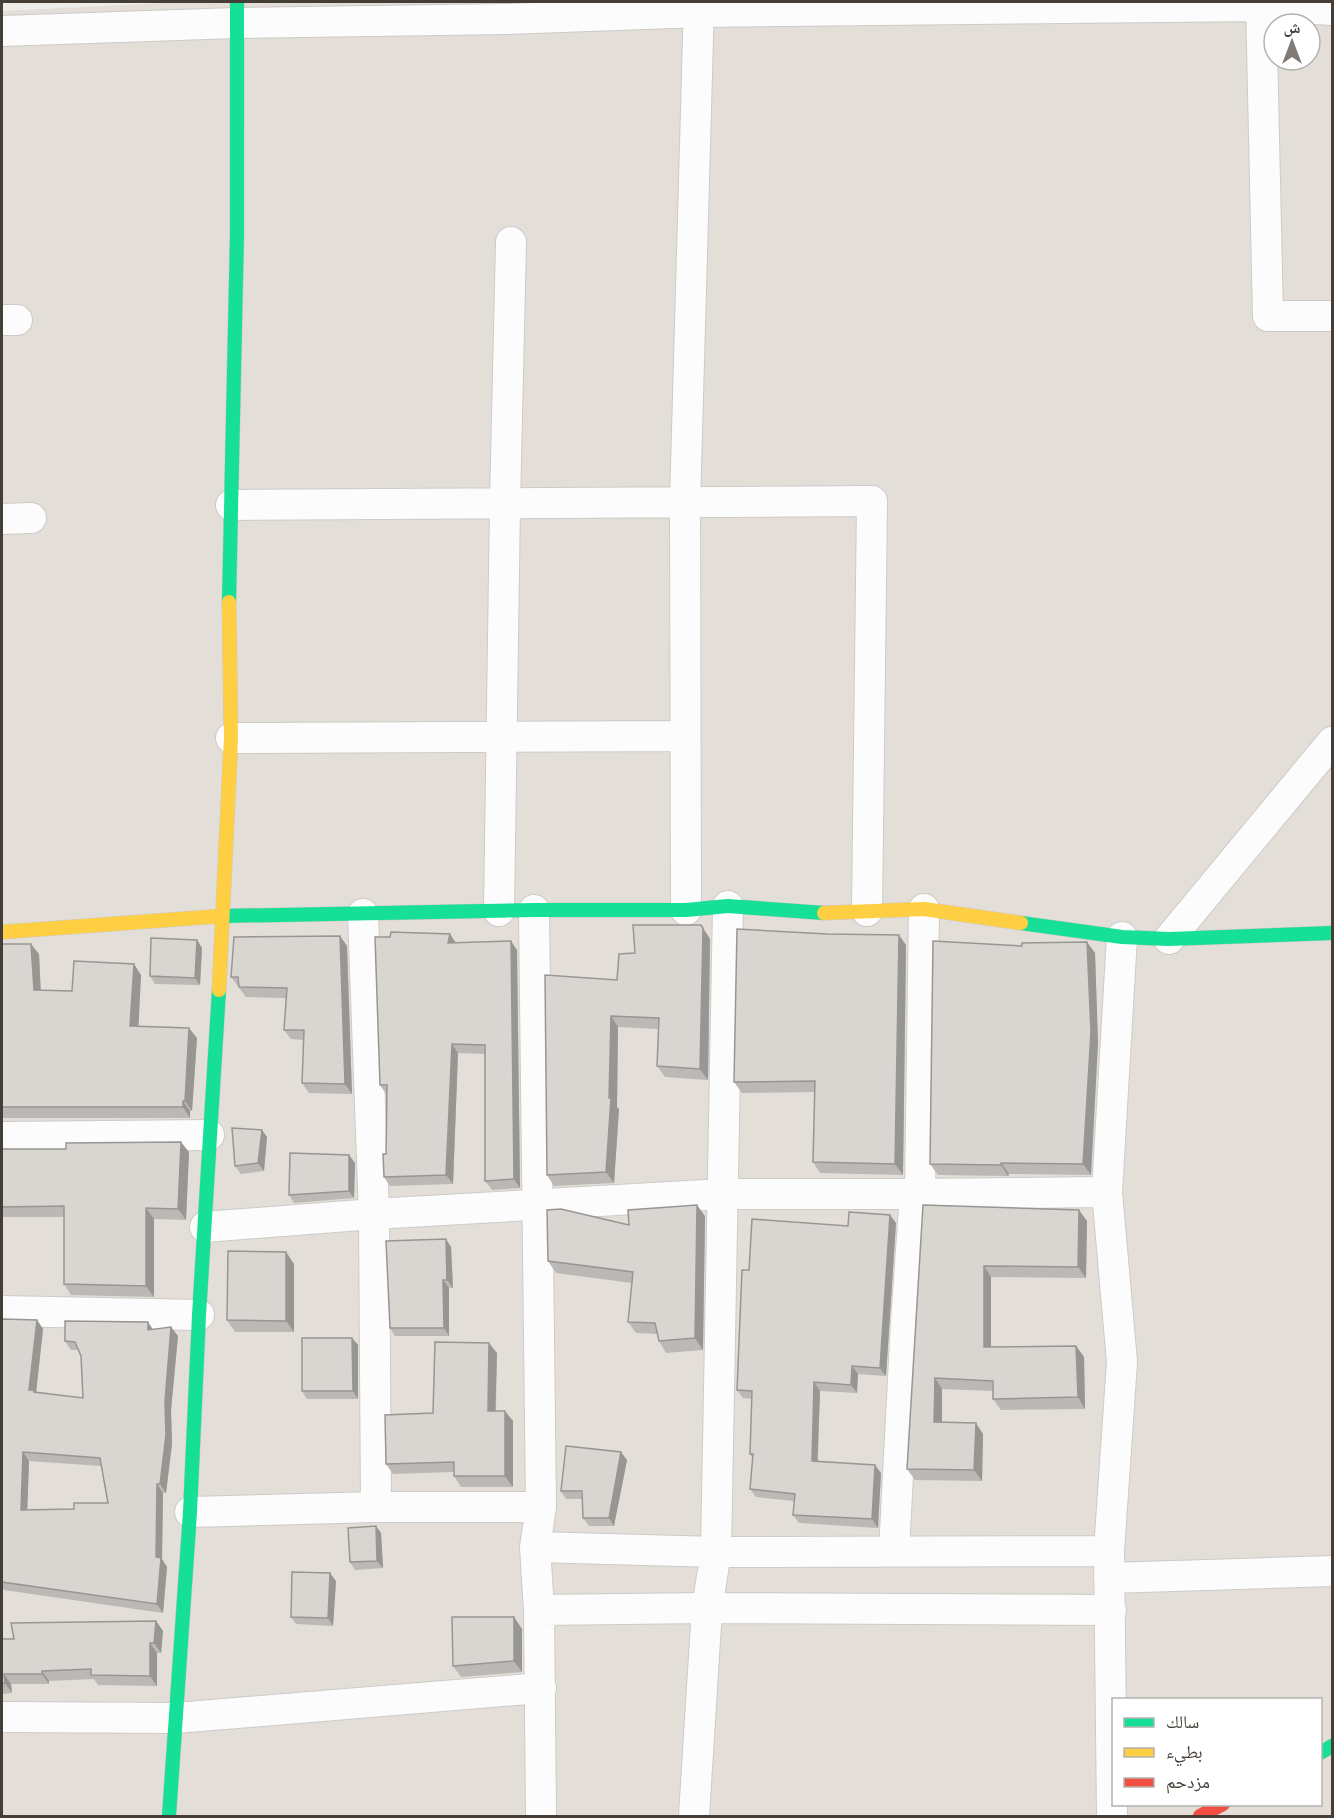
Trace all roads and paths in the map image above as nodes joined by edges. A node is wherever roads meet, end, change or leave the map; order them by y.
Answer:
1 (1261, 4) edge
2 (699, 7) edge
3 (1332, 10) edge
4 (237, 13) edge
5 (2, 31) edge
6 (512, 242) dead end
7 (1332, 316) edge
8 (505, 504) junction
9 (685, 504) junction
10 (231, 505) junction
11 (31, 518) dead end
12 (2, 519) edge
13 (685, 736) junction
14 (502, 737) junction
15 (231, 738) junction
16 (1332, 742) edge
17 (728, 906) junction
18 (924, 909) junction
19 (534, 910) junction
20 (686, 910) junction
21 (499, 911) junction
22 (867, 911) junction
23 (363, 914) junction
24 (223, 916) junction
25 (2, 932) edge
26 (1332, 933) edge
27 (1122, 937) junction
28 (1169, 939) junction
29 (209, 1135) junction
30 (2, 1137) edge
31 (1107, 1192) junction
32 (722, 1194) junction
33 (918, 1194) junction
34 (538, 1204) junction
35 (374, 1214) junction
36 (205, 1227) junction
37 (2, 1311) edge
38 (199, 1316) junction
39 (376, 1507) junction
40 (541, 1507) junction
41 (190, 1512) junction
42 (535, 1546) junction
43 (894, 1551) junction
44 (716, 1552) junction
45 (1109, 1565) junction
46 (1332, 1571) edge
47 (707, 1608) junction
48 (539, 1610) junction
49 (1110, 1610) junction
50 (541, 1689) junction
51 (2, 1717) edge
52 (176, 1718) junction
53 (169, 1816) edge
54 (541, 1816) edge
55 (694, 1816) edge
56 (1112, 1816) edge

1 - 2 street
1 - 3 street
1 - 7 street
2 - 4 street
2 - 9 street
4 - 5 street
4 - 10 street
6 - 8 street
8 - 9 street
8 - 10 street
8 - 14 street
9 - 13 street
9 - 22 street
10 - 15 street
11 - 12 street
13 - 14 street
13 - 20 street
14 - 15 street
14 - 21 street
15 - 24 street
16 - 28 street
17 - 20 street
17 - 22 street
17 - 32 street
18 - 22 street
18 - 27 street
18 - 33 street
19 - 20 street
19 - 21 street
19 - 34 street
21 - 23 street
23 - 24 street
23 - 35 street
24 - 25 street
24 - 29 street
26 - 28 street
27 - 28 street
27 - 31 street
29 - 30 street
29 - 36 street
31 - 33 street
31 - 45 street
32 - 33 street
32 - 34 street
32 - 44 street
33 - 43 street
34 - 35 street
34 - 40 street
35 - 36 street
35 - 39 street
36 - 38 street
37 - 38 street
38 - 41 street
39 - 40 street
39 - 41 street
40 - 42 street
41 - 52 street
42 - 44 street
42 - 48 street
43 - 44 street
43 - 45 street
44 - 47 street
45 - 46 street
45 - 49 street
47 - 48 street
47 - 49 street
47 - 55 street
48 - 50 street
49 - 56 street
50 - 52 street
50 - 54 street
51 - 52 street
52 - 53 street

